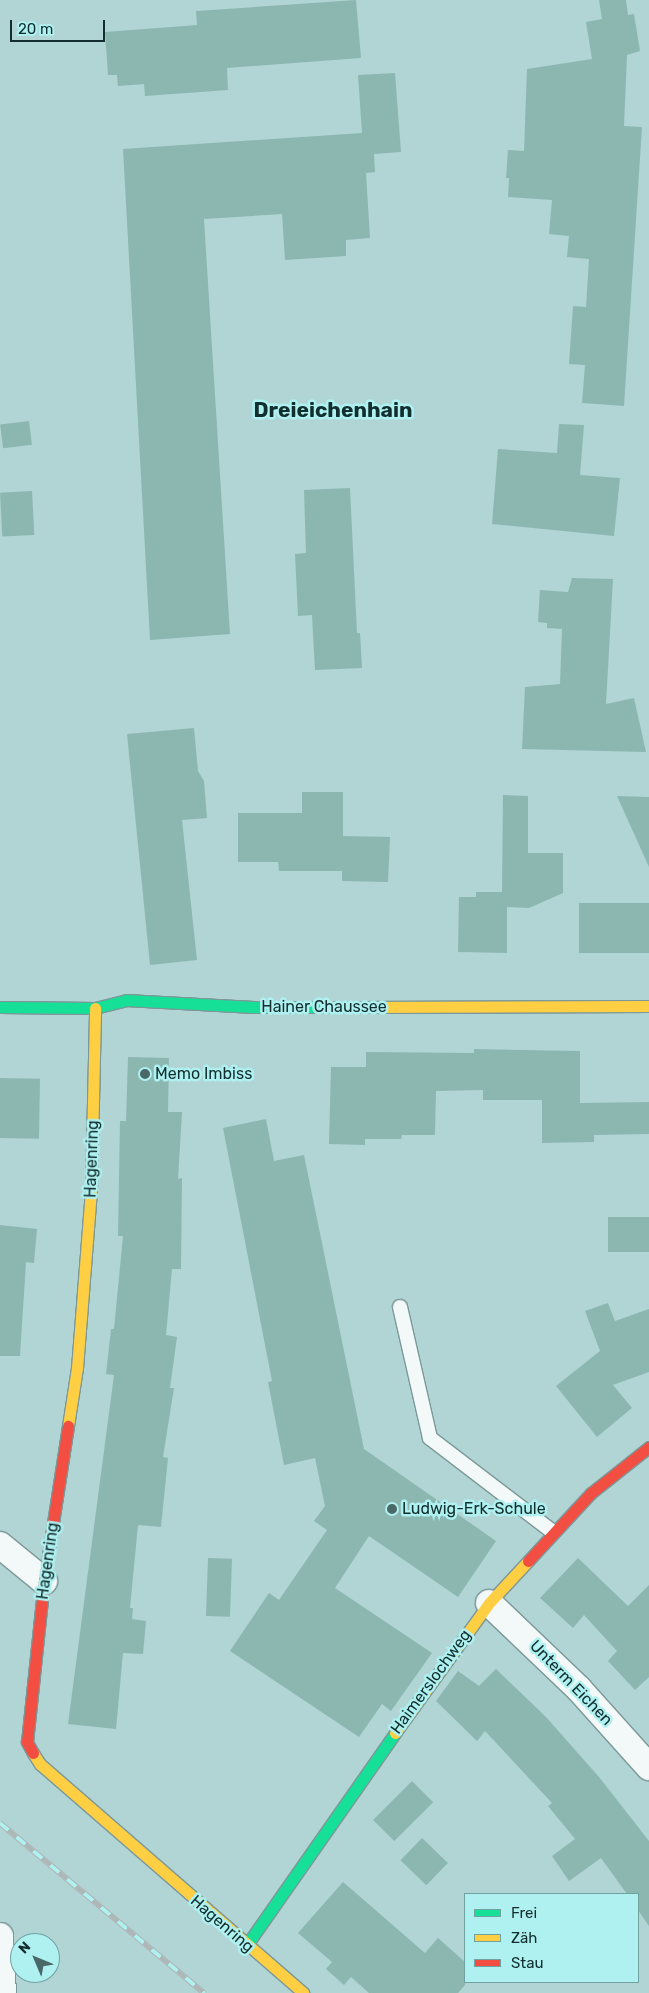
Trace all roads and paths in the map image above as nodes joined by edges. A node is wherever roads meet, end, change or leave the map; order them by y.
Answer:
1 (649, 1006) edge
2 (0, 1007) edge
3 (95, 1008) junction
4 (400, 1307) dead end
5 (649, 1447) edge
6 (553, 1532) junction
7 (0, 1545) edge
8 (44, 1581) junction
9 (489, 1603) junction
10 (649, 1767) edge
11 (0, 1936) edge
12 (246, 1946) junction
13 (3, 1993) edge
14 (303, 1993) edge

1 - 3 street, Hainer Chaussee
2 - 3 street, Hainer Chaussee
3 - 8 street, Hagenring
4 - 6 lane
5 - 6 street, Haimerslochweg
6 - 9 street, Haimerslochweg
7 - 8 street
8 - 12 street, Hagenring
9 - 10 street, Unterm Eichen
9 - 12 street, Haimerslochweg
11 - 13 street
12 - 14 street, Hagenring

